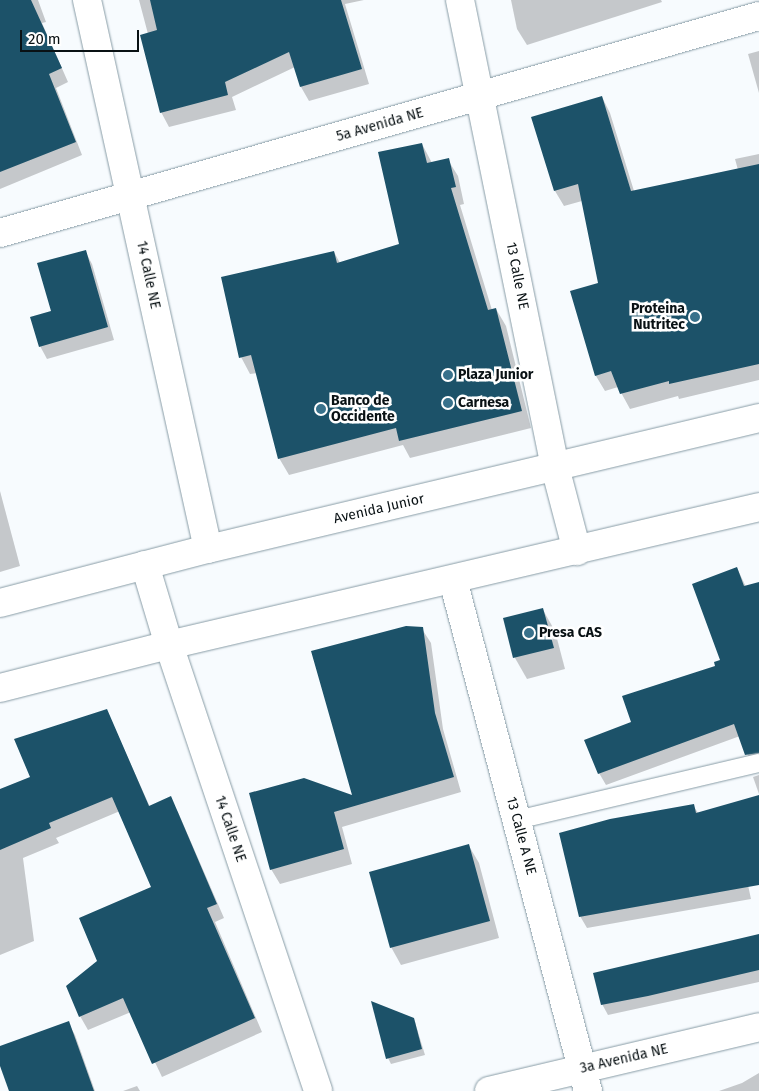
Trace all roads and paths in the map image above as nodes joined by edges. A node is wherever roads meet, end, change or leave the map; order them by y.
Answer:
1 (87, 0) edge
2 (460, 0) edge
3 (759, 16) edge
4 (481, 96) junction
5 (130, 196) junction
6 (0, 234) edge
7 (759, 418) edge
8 (555, 466) junction
9 (759, 507) edge
10 (208, 549) junction
11 (577, 551) junction
12 (146, 565) junction
13 (453, 580) junction
14 (0, 602) edge
15 (169, 645) junction
16 (0, 688) edge
17 (759, 763) edge
18 (516, 820) junction
19 (759, 1027) edge
20 (586, 1080) edge
21 (318, 1091) edge
22 (489, 1091) edge

1 - 5 street, 14 Calle NE
2 - 4 street, 13 Calle NE
3 - 4 street, 5a Avenida NE
4 - 5 street, 5a Avenida NE
4 - 8 street, 13 Calle NE
5 - 6 street, 5a Avenida NE
5 - 10 street, 14 Calle NE
7 - 8 street, Avenida Junior
8 - 10 street, Avenida Junior
8 - 11 street, 13 Calle NE
9 - 11 street
10 - 12 street, Avenida Junior
11 - 13 street
12 - 14 street, Avenida Junior
12 - 15 street, 14 Calle NE
13 - 15 street
13 - 18 street, 13 Calle A NE
15 - 16 street
15 - 21 street, 14 Calle NE
17 - 18 lane
18 - 20 street, 13 Calle A NE
19 - 20 street, 3a Avenida NE
20 - 22 street, 3a Avenida NE

